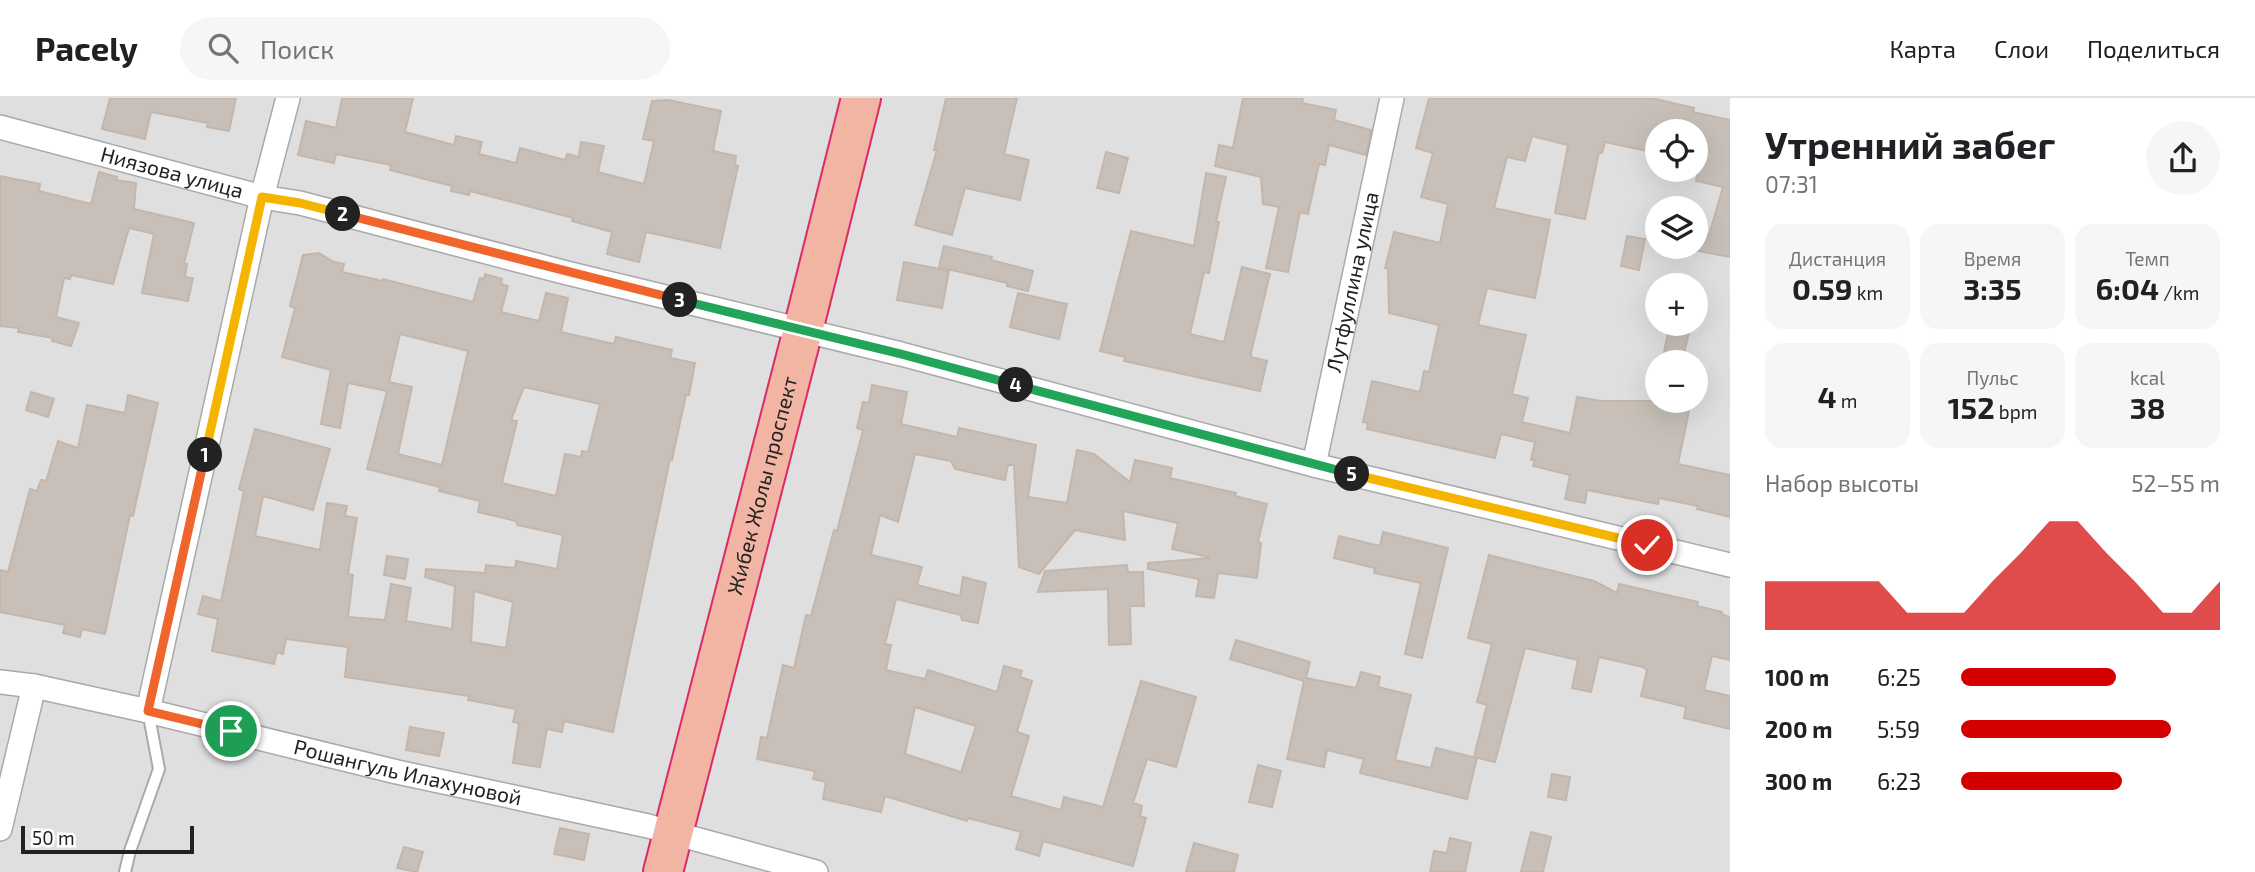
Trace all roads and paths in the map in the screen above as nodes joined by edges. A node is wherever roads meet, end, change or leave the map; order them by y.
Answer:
1 (288, 98) edge
2 (861, 98) edge
3 (1392, 98) edge
4 (0, 127) edge
5 (262, 197) junction
6 (803, 330) junction
7 (1314, 465) junction
8 (1730, 565) edge
9 (0, 682) edge
10 (34, 686) junction
11 (148, 711) junction
12 (0, 829) edge
13 (672, 834) junction
14 (125, 872) edge
15 (663, 872) edge
16 (816, 872) edge

1 - 5 street
2 - 6 highway, Жибек Жолы проспект
3 - 7 street, Лутфуллина улица
4 - 5 street, Ниязова улица
5 - 6 street, Ниязова улица
5 - 11 street
6 - 7 street, Ниязова улица
6 - 13 highway, Жибек Жолы проспект
7 - 8 street, Ниязова улица
9 - 10 street, Рошангуль Илахуновой
10 - 11 street, Рошангуль Илахуновой
10 - 12 street
11 - 13 street, Рошангуль Илахуновой
11 - 14 lane
13 - 15 highway, Жибек Жолы проспект
13 - 16 street, Рошангуль Илахуновой

